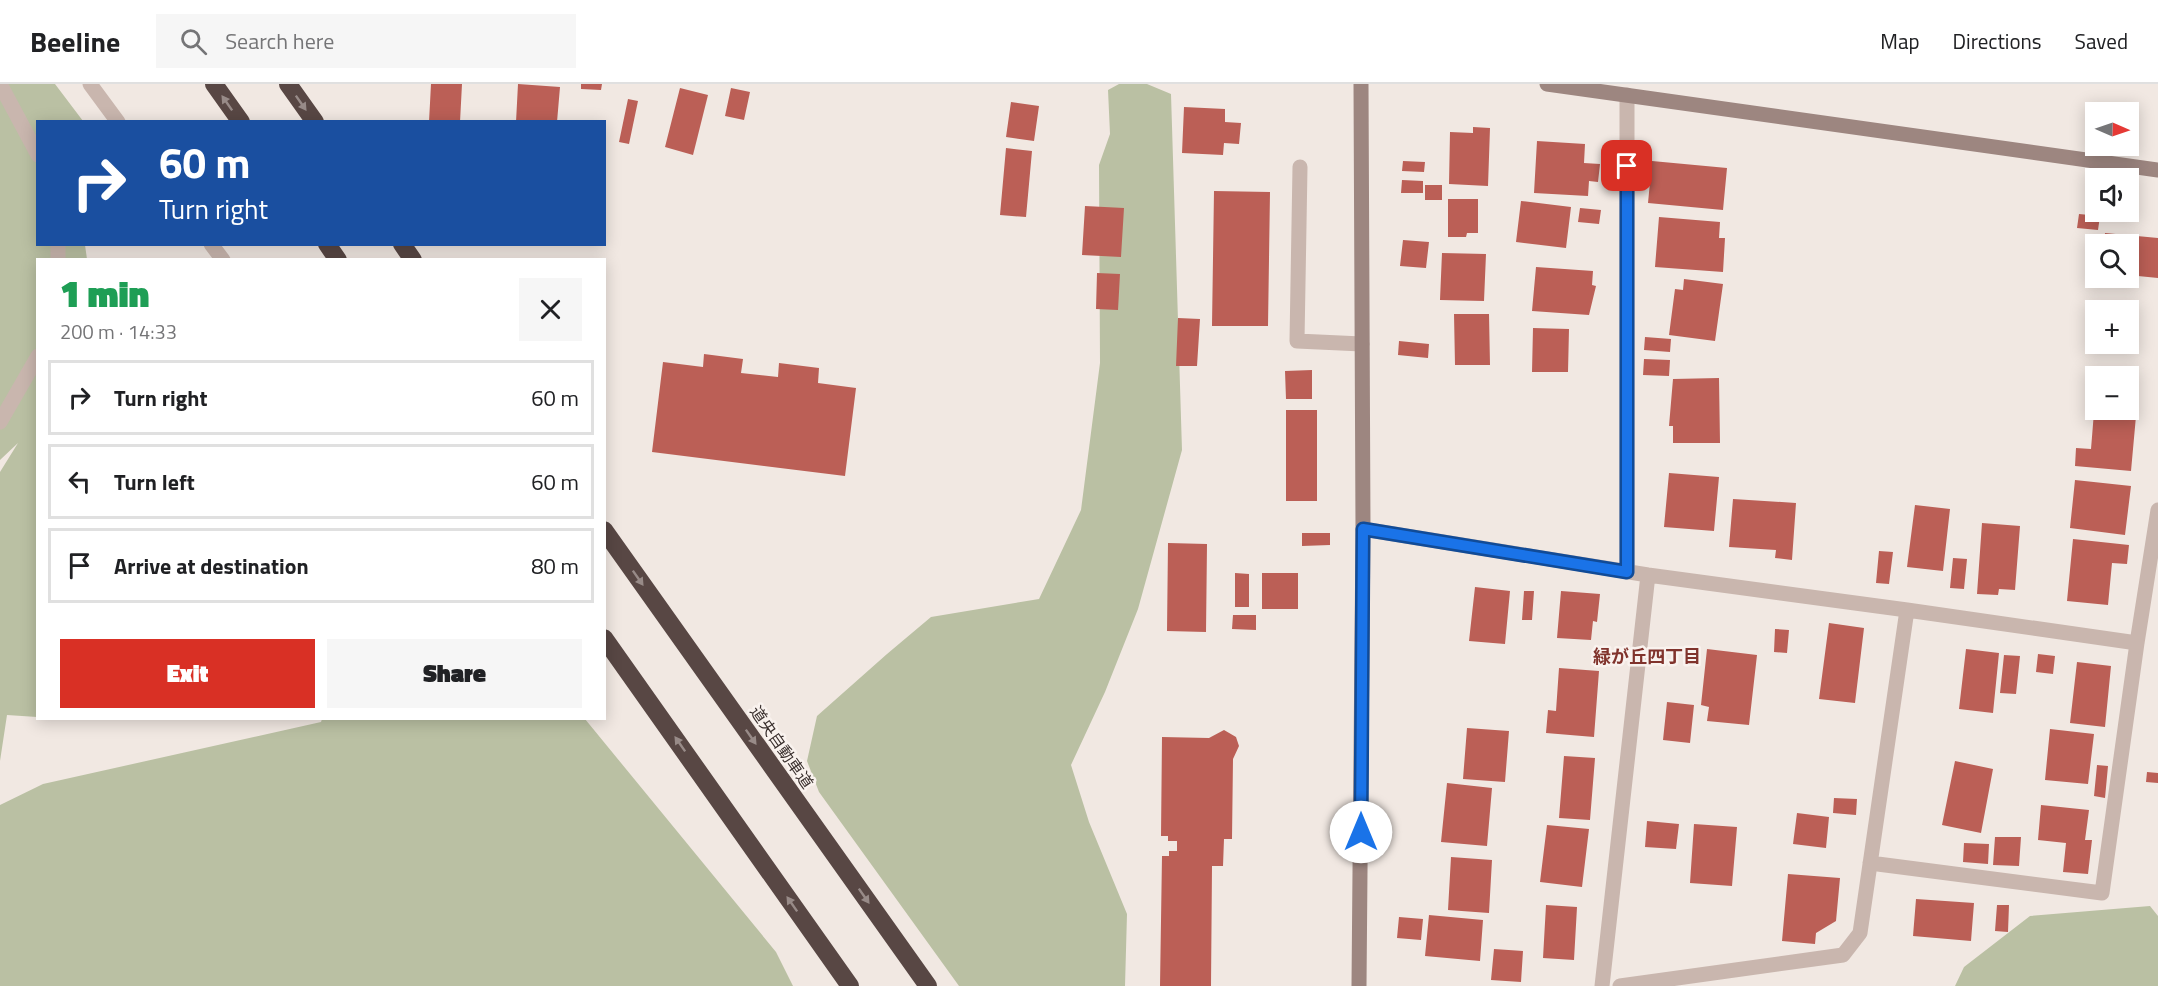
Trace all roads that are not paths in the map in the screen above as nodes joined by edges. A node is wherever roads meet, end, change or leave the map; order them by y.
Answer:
1 (0, 84) edge
2 (90, 84) edge
3 (214, 84) edge
4 (288, 84) edge
5 (1361, 84) edge
6 (1547, 84) edge
7 (1634, 92) edge
8 (117, 120) edge
9 (240, 120) edge
10 (314, 120) edge
11 (36, 150) edge
12 (1300, 167) dead end
13 (2158, 170) edge
14 (1362, 344) junction
15 (36, 359) edge
16 (0, 422) edge
17 (2158, 510) edge
18 (1363, 529) junction
19 (606, 533) edge
20 (1627, 572) junction
21 (1648, 575) junction
22 (1907, 610) junction
23 (606, 641) edge
24 (2137, 644) junction
25 (1870, 863) junction
26 (850, 986) edge
27 (928, 986) edge
28 (1359, 986) edge
29 (1602, 986) edge
30 (1620, 986) edge

1 - 11 street
2 - 8 street
9 -> 3 highway
4 -> 10 highway
5 - 14 street
6 - 7 street
7 - 13 street
7 - 20 street
12 - 14 street
14 - 18 street
15 - 16 street
17 - 24 street
18 - 20 street
18 - 28 street
19 -> 27 highway, 道央自動車道
20 - 21 street
21 - 22 street
21 - 29 street
22 - 24 street
22 - 25 street
26 -> 23 highway
24 - 25 street
25 - 30 street

